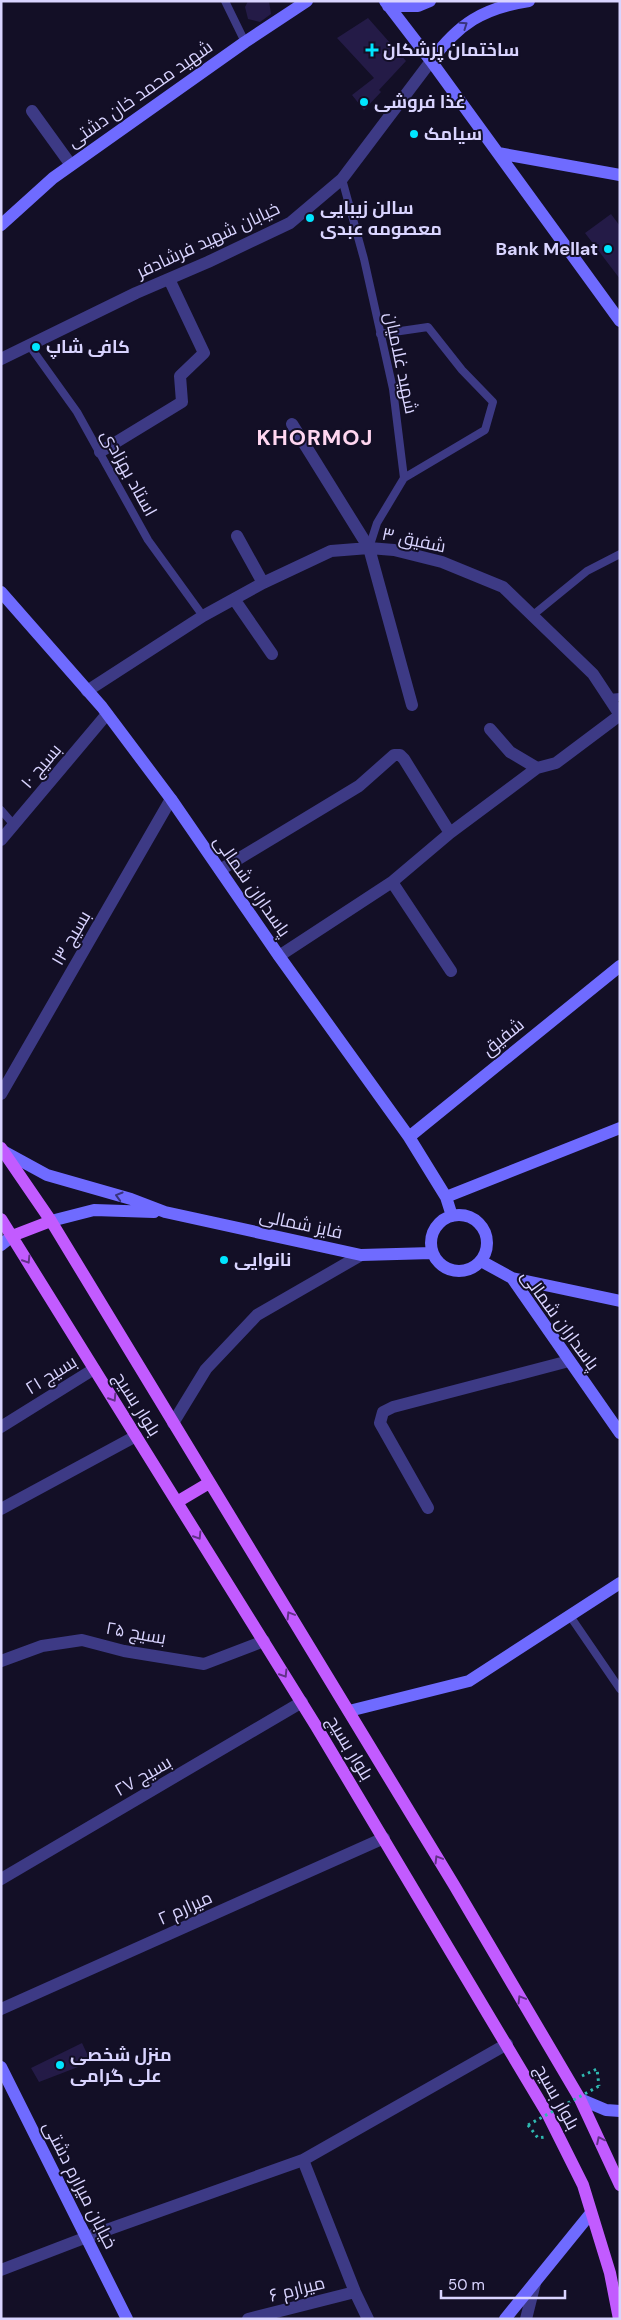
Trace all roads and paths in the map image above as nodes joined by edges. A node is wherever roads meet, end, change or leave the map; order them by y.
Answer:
1 (225, 1) edge
2 (306, 1) edge
3 (430, 1) edge
4 (528, 1) edge
5 (387, 3) edge
6 (245, 42) junction
7 (431, 61) junction
8 (32, 111) dead end
9 (498, 153) junction
10 (71, 165) junction
11 (620, 175) edge
12 (342, 178) junction
13 (1, 225) edge
14 (169, 279) junction
15 (620, 321) edge
16 (380, 334) junction
17 (29, 345) junction
18 (1, 359) edge
19 (292, 424) dead end
20 (100, 452) junction
21 (404, 478) junction
22 (237, 536) dead end
23 (369, 548) junction
24 (620, 554) edge
25 (263, 583) junction
26 (1, 592) edge
27 (234, 599) junction
28 (533, 615) junction
29 (203, 616) junction
30 (272, 654) dead end
31 (87, 690) junction
32 (614, 697) edge
33 (412, 705) dead end
34 (107, 714) junction
35 (620, 715) edge
36 (490, 729) dead end
37 (537, 768) junction
38 (171, 799) junction
39 (1, 810) edge
40 (14, 825) junction
41 (450, 834) junction
42 (1, 840) edge
43 (220, 870) junction
44 (392, 882) junction
45 (279, 956) junction
46 (620, 966) edge
47 (451, 971) dead end
48 (1, 1094) edge
49 (620, 1128) edge
50 (409, 1137) junction
51 (2, 1150) edge
52 (446, 1197) junction
53 (165, 1212) junction
54 (452, 1216) junction
55 (1, 1219) edge
56 (50, 1221) junction
57 (12, 1236) junction
58 (1, 1245) edge
59 (432, 1253) junction
60 (361, 1255) junction
61 (481, 1261) junction
62 (512, 1278) junction
63 (620, 1301) edge
64 (569, 1361) junction
65 (94, 1369) junction
66 (173, 1423) junction
67 (1, 1427) edge
68 (620, 1433) edge
69 (136, 1436) junction
70 (209, 1483) junction
71 (177, 1502) junction
72 (428, 1508) dead end
73 (1, 1509) edge
74 (620, 1583) edge
75 (570, 1616) junction
76 (264, 1641) junction
77 (1, 1661) edge
78 (620, 1689) edge
79 (302, 1702) junction
80 (349, 1711) junction
81 (384, 1838) junction
82 (1, 1879) edge
83 (1, 2010) edge
84 (506, 2044) junction
85 (1, 2067) edge
86 (597, 2069) dead end
87 (580, 2098) junction
88 (620, 2111) edge
89 (538, 2138) dead end
90 (303, 2160) junction
91 (620, 2185) edge
92 (591, 2213) junction
93 (87, 2237) junction
94 (1, 2270) edge
95 (535, 2283) junction
96 (355, 2292) junction
97 (127, 2319) edge
98 (248, 2319) edge
99 (368, 2319) edge
100 (505, 2319) edge
101 (526, 2319) edge
102 (619, 2319) edge

1 - 6 lane
2 - 6 main road, شهید محمد خان دشتی
3 - 5 main road
7 -> 4 main road
5 - 7 main road
6 - 10 main road, شهید محمد خان دشتی
7 - 9 main road
7 - 12 street, خیابان شهید فرشادفر
8 - 10 street
9 - 11 main road
9 - 15 main road
10 - 13 main road, شهید محمد خان دشتی
12 - 14 street, خیابان شهید فرشادفر
12 - 16 lane, شهید غلامیان
14 - 17 street, خیابان شهید فرشادفر
14 - 20 street
16 - 21 lane, شهید غلامیان
16 - 21 lane
17 - 18 street, خیابان شهید فرشادفر
17 - 20 lane, استاد بهزادی
19 - 23 street
20 - 29 lane, استاد بهزادی
21 - 23 lane
22 - 25 street
23 - 25 street, شفیق ۳
23 - 28 street, شفیق ۳
23 - 33 street
24 - 28 lane
25 - 27 street, شفیق ۳
26 - 31 main road, پاسداران شمالی
27 - 29 street, شفیق ۳
27 - 30 street
28 - 32 street, شفیق ۳
29 - 31 street, شفیق ۳
31 - 34 main road, پاسداران شمالی
32 - 35 street, شفیق ۳
34 - 38 main road, پاسداران شمالی
34 - 40 street, بسیج ۱۰
35 - 37 street
36 - 37 street
37 - 41 street
38 - 43 main road, پاسداران شمالی
38 - 48 street, بسیج ۱۳
39 - 40 lane
40 - 42 street, بسیج ۱۰
41 - 43 street
41 - 44 street
43 - 45 main road, پاسداران شمالی
44 - 45 street
44 - 47 street
45 - 50 main road, پاسداران شمالی
46 - 50 main road, شفیق
49 - 52 main road
50 - 52 main road, پاسداران شمالی
53 -> 51 main road, فایز شمالی
51 - 56 main road, بلوار بسیج
52 - 54 main road, پاسداران شمالی
53 - 56 main road, فایز شمالی
53 - 60 main road, فایز شمالی
54 - 59 main road
54 - 61 main road
55 - 57 main road, بلوار بسیج
56 - 57 main road
56 - 66 main road, بلوار بسیج
57 - 58 main road
57 -> 65 main road, بلوار بسیج
59 - 60 main road, فایز شمالی
59 - 61 main road
60 - 66 street
61 - 62 main road, پاسداران شمالی
62 - 63 main road
62 - 64 main road, پاسداران شمالی
64 - 68 main road, پاسداران شمالی
64 - 72 street
65 - 67 street, بسیج ۲۱
65 -> 69 main road, بلوار بسیج
66 - 70 main road, بلوار بسیج
69 - 71 main road, بلوار بسیج
69 - 73 street
70 - 71 main road
80 -> 70 main road, بلوار بسیج
71 -> 76 main road, بلوار بسیج
74 - 75 main road
75 - 78 lane
75 - 80 main road
76 - 77 street, بسیج ۲۵
76 -> 79 main road, بلوار بسیج
79 - 81 main road, بلوار بسیج
79 - 82 street, بسیج ۲۷
87 -> 80 main road, بلوار بسیج
81 - 83 street, میرارم ۲
81 - 84 main road, بلوار بسیج
84 - 90 street
84 - 92 main road, بلوار بسیج
85 - 93 main road, خیابان میرارم دشتی
86 - 89 path, bridge
87 - 88 main road
91 -> 87 main road, بلوار بسیج
90 - 93 street
90 - 96 street
92 - 95 main road
92 - 102 main road, بلوار بسیج
93 - 94 street
93 - 97 main road, خیابان میرارم دشتی
95 - 100 main road
95 - 101 street
96 - 98 street, میرارم ۶
96 - 99 street

